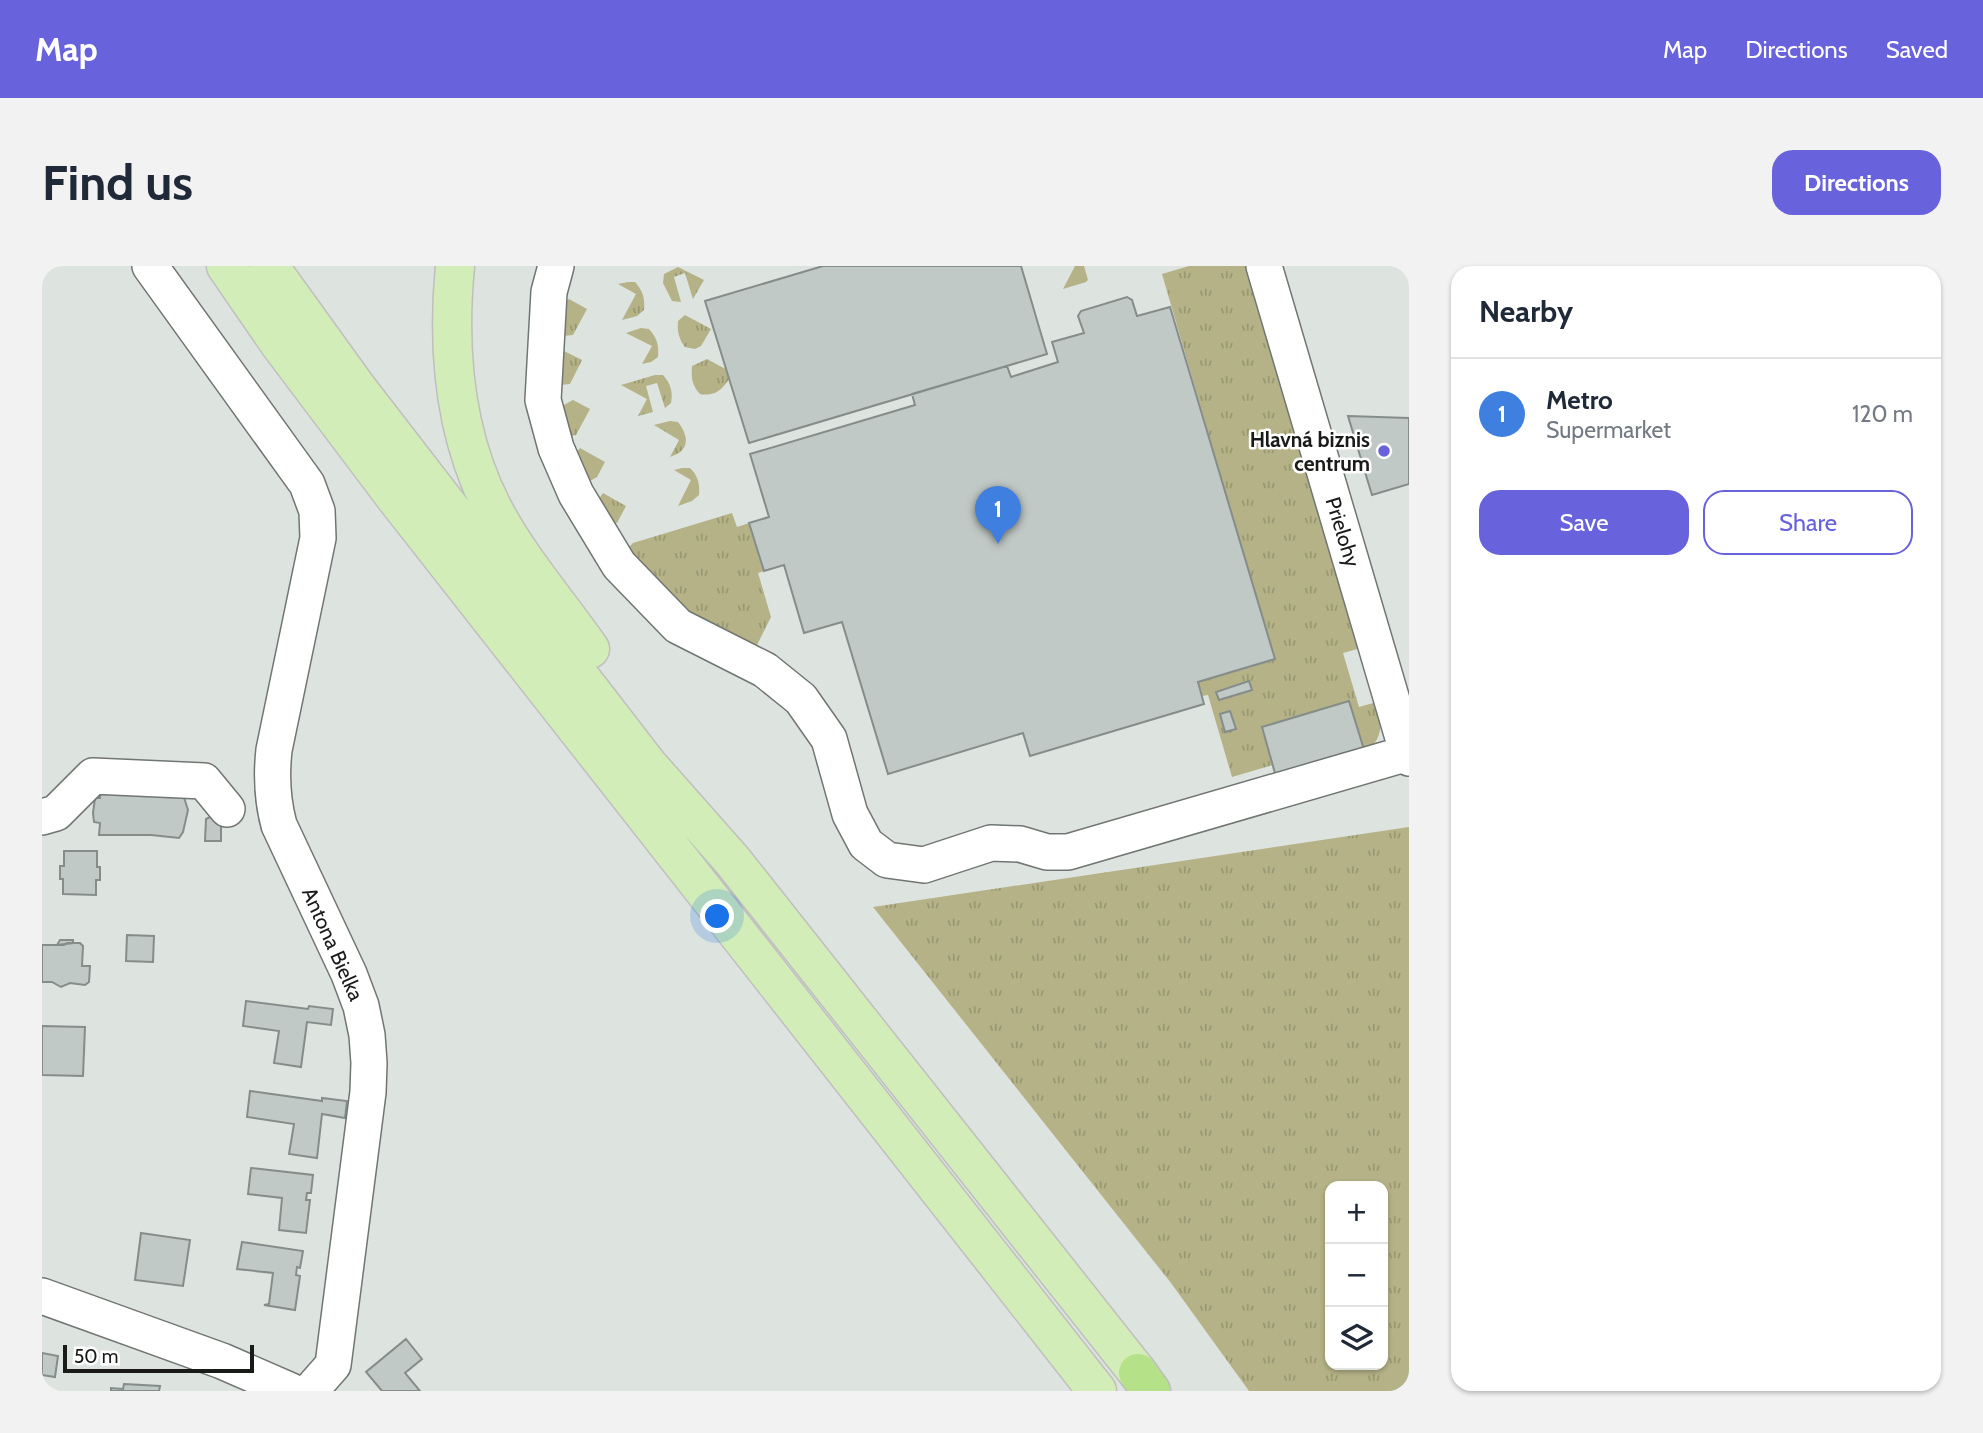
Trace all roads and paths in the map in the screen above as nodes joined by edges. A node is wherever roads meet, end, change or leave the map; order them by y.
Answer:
1 (150, 266) edge
2 (226, 266) edge
3 (269, 266) edge
4 (455, 266) edge
5 (556, 266) edge
6 (1264, 266) edge
7 (1408, 756) edge
8 (227, 808) dead end
9 (42, 817) edge
10 (732, 860) junction
11 (42, 1296) edge
12 (1144, 1382) edge
13 (291, 1391) edge
14 (310, 1391) edge
15 (1097, 1391) edge

1 - 14 street, Antona Bielka
2 - 15 main road
3 - 10 main road
4 - 10 main road
5 - 7 street
6 - 7 street, Prielohy
8 - 9 street
10 - 12 main road
11 - 13 street

